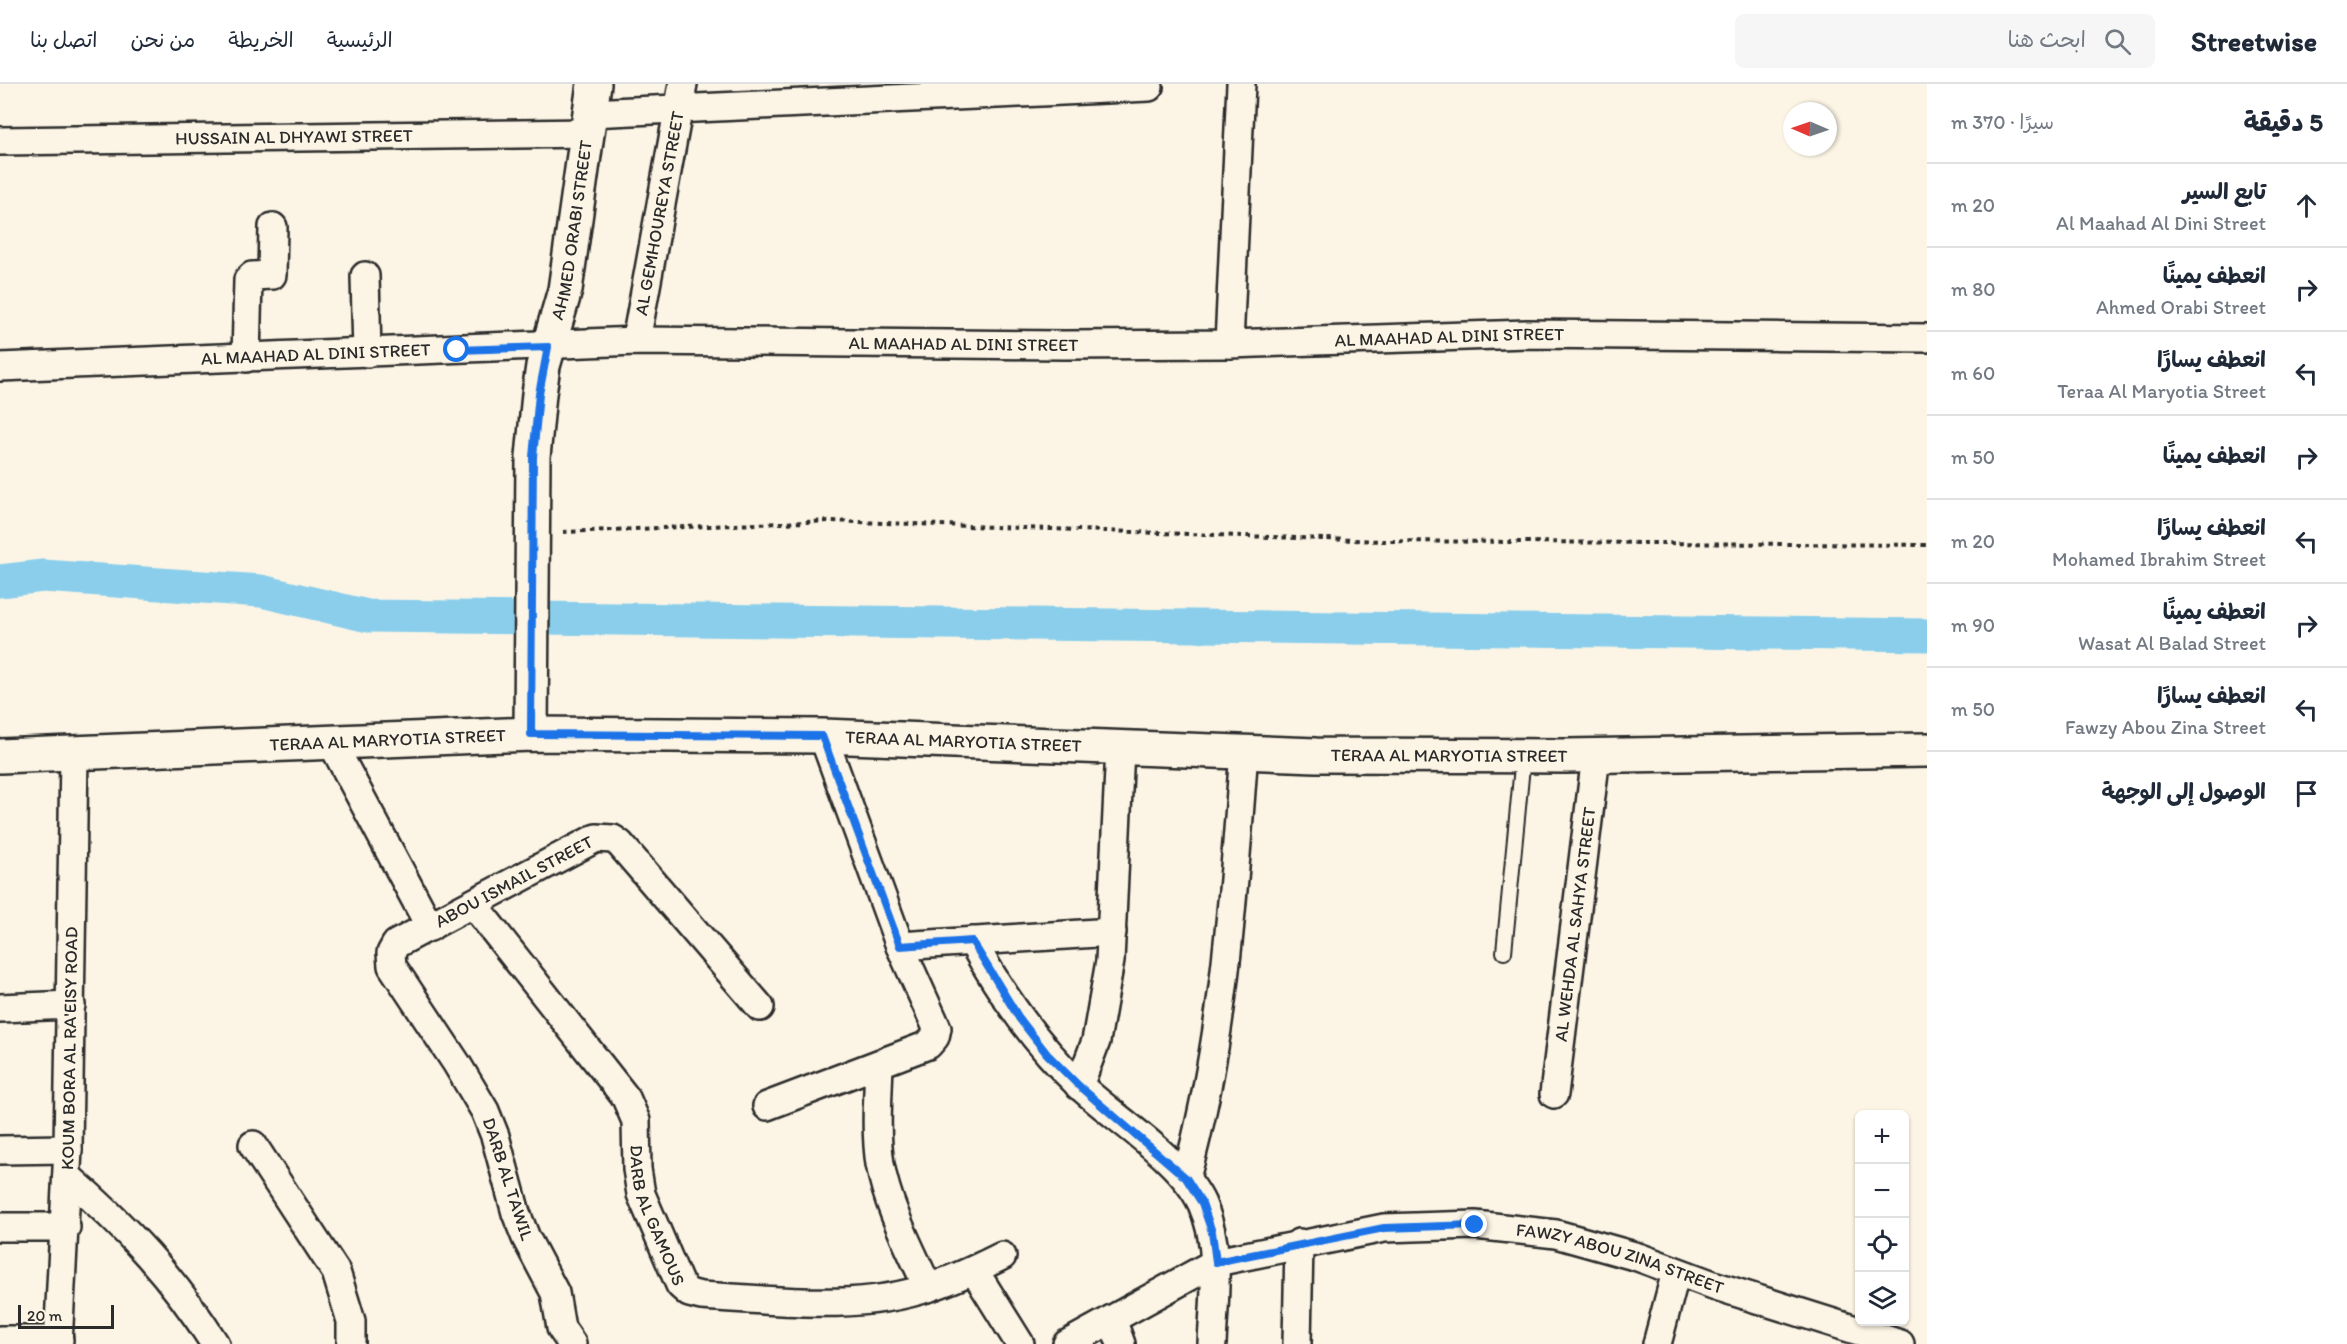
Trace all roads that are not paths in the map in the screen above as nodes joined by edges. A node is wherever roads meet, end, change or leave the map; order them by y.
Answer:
1 (1241, 84) edge
2 (1149, 87) dead end
3 (681, 96) edge
4 (590, 110) edge
5 (0, 141) edge
6 (273, 227) dead end
7 (365, 276) dead end
8 (1927, 338) edge
9 (636, 341) junction
10 (1229, 344) junction
11 (548, 347) junction
12 (367, 353) junction
13 (246, 358) junction
14 (0, 367) edge
15 (531, 734) junction
16 (822, 736) junction
17 (332, 743) junction
18 (1120, 748) junction
19 (1927, 750) edge
20 (1244, 751) junction
21 (74, 754) junction
22 (0, 756) edge
23 (1523, 756) junction
24 (1596, 756) junction
25 (473, 904) junction
26 (430, 927) junction
27 (1112, 932) junction
28 (972, 941) junction
29 (900, 946) junction
30 (1504, 952) dead end
31 (390, 960) joint
32 (71, 1005) junction
33 (760, 1007) dead end
34 (0, 1008) edge
35 (879, 1064) junction
36 (1079, 1086) junction
37 (1554, 1095) dead end
38 (767, 1106) dead end
39 (253, 1145) dead end
40 (68, 1149) junction
41 (0, 1150) edge
42 (67, 1176) junction
43 (1186, 1178) junction
44 (0, 1227) edge
45 (66, 1227) junction
46 (1299, 1243) junction
47 (1002, 1256) dead end
48 (1216, 1262) junction
49 (974, 1270) junction
50 (1676, 1272) junction
51 (928, 1288) junction
52 (1117, 1332) edge
53 (0, 1340) edge
54 (58, 1342) edge
55 (215, 1344) edge
56 (351, 1344) edge
57 (572, 1344) edge
58 (1020, 1344) edge
59 (1066, 1344) edge
60 (1212, 1344) edge
61 (1297, 1344) edge
62 (1657, 1344) edge
63 (1900, 1344) edge

1 - 10 street
2 - 3 street, HUSSAIN AL DHYAWI STREET
3 - 4 street, HUSSAIN AL DHYAWI STREET
3 - 9 street, AL GEMHOUREYA STREET
4 - 5 street, HUSSAIN AL DHYAWI STREET
4 - 11 main road, AHMED ORABI STREET
6 - 13 street
7 - 12 street
8 - 10 street, AL MAAHAD AL DINI STREET
9 - 10 street, AL MAAHAD AL DINI STREET
9 - 11 street, AL MAAHAD AL DINI STREET
11 - 12 street, AL MAAHAD AL DINI STREET
11 - 15 main road, AHMED ORABI STREET
12 - 13 street, AL MAAHAD AL DINI STREET
13 - 14 street, AL MAAHAD AL DINI STREET
15 - 16 main road, TERAA AL MARYOTIA STREET
15 - 17 main road, TERAA AL MARYOTIA STREET
16 - 18 main road, TERAA AL MARYOTIA STREET
16 - 29 street
17 - 21 main road, TERAA AL MARYOTIA STREET
17 - 26 street
18 - 20 main road, TERAA AL MARYOTIA STREET
18 - 27 street
19 - 24 main road, TERAA AL MARYOTIA STREET
20 - 23 main road, TERAA AL MARYOTIA STREET
20 - 43 street
21 - 22 main road, TERAA AL MARYOTIA STREET
21 - 32 street, KOUM BORA AL RA'EISY ROAD
23 - 24 main road, TERAA AL MARYOTIA STREET
23 - 30 lane
24 - 37 street, AL WEHDA AL SAHYA STREET
25 - 26 street, ABOU ISMAIL STREET
25 - 33 street, ABOU ISMAIL STREET
25 - 51 street, DARB AL GAMOUS
26 - 31 street, ABOU ISMAIL STREET
27 - 28 street
27 - 36 street
28 - 29 street
28 - 36 street
29 - 35 street
31 - 57 street, DARB AL TAWIL
32 - 34 street
32 - 40 street, KOUM BORA AL RA'EISY ROAD
35 - 38 street
35 - 51 street
36 - 43 street
39 - 56 street
40 - 41 street
40 - 42 street, KOUM BORA AL RA'EISY ROAD
42 - 45 street, KOUM BORA AL RA'EISY ROAD
42 - 55 street
43 - 48 street
44 - 45 street
45 - 54 street, KOUM BORA AL RA'EISY ROAD
46 - 48 street, FAWZY ABOU ZINA STREET
46 - 50 street, FAWZY ABOU ZINA STREET
46 - 61 street
47 - 49 street, DARB AL GAMOUS
48 - 52 street, FAWZY ABOU ZINA STREET
48 - 60 street
49 - 51 street, DARB AL GAMOUS
49 - 58 street
50 - 62 street
50 - 63 street, FAWZY ABOU ZINA STREET
52 - 59 street, FAWZY ABOU ZINA STREET
53 - 54 street

